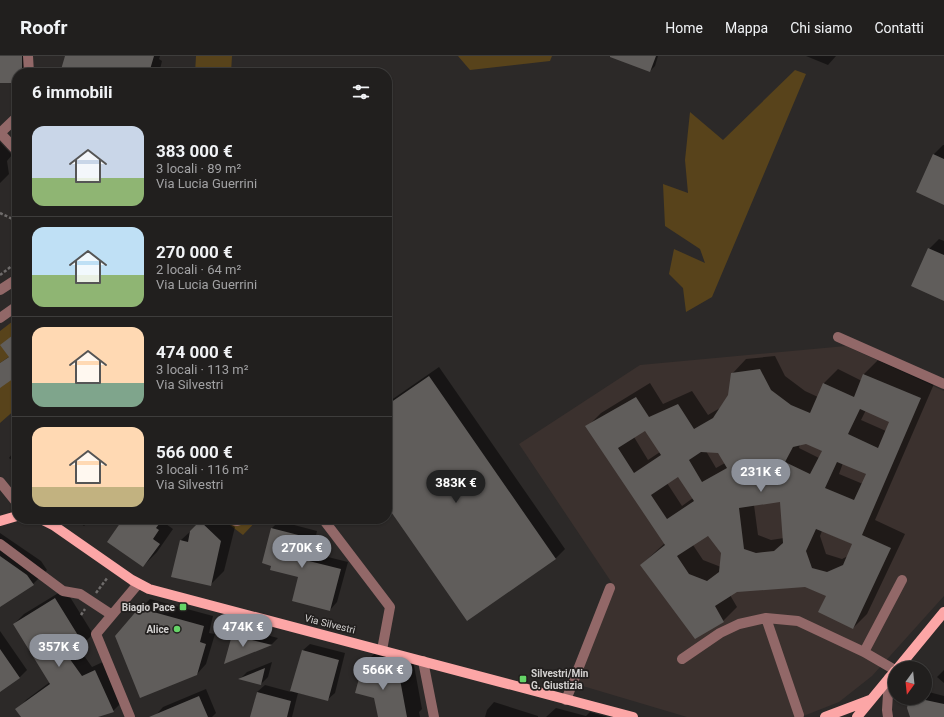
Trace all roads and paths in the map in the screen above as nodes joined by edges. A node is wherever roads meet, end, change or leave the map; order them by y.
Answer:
1 (28, 56) edge
2 (29, 68) edge
3 (12, 122) edge
4 (0, 133) edge
5 (12, 146) edge
6 (0, 213) edge
7 (12, 219) edge
8 (12, 266) edge
9 (0, 275) edge
10 (12, 282) edge
11 (0, 290) edge
12 (12, 310) edge
13 (0, 318) edge
14 (838, 336) dead end
15 (944, 384) edge
16 (0, 482) edge
17 (12, 497) edge
18 (12, 517) edge
19 (0, 521) edge
20 (51, 524) edge
21 (327, 524) edge
22 (0, 544) edge
23 (902, 580) dead end
24 (138, 584) junction
25 (610, 588) dead end
26 (944, 612) edge
27 (112, 615) junction
28 (766, 618) junction
29 (382, 650) junction
30 (864, 652) junction
31 (682, 659) dead end
32 (423, 661) junction
33 (904, 661) edge
34 (888, 669) edge
35 (888, 679) edge
36 (566, 700) junction
37 (870, 700) junction
38 (888, 704) edge
39 (799, 715) dead end
40 (130, 717) edge
41 (434, 717) edge
42 (633, 717) edge
43 (825, 717) edge
44 (857, 717) edge
45 (888, 717) edge

1 - 2 street
3 - 4 street
4 - 5 street
6 - 7 path
8 - 9 path
10 - 11 street
12 - 13 street
14 - 15 street
16 - 17 street
18 - 19 main road
20 - 24 main road, Via Silvestri
21 - 29 street
22 - 27 street
23 - 30 street
24 - 27 street
24 - 29 main road, Via Silvestri
25 - 36 street
26 - 33 main road
27 - 40 street
28 - 30 street
28 - 31 street
28 - 39 street
29 - 32 main road, Via Silvestri
30 - 34 street
32 - 36 main road, Via Silvestri
32 - 41 street
35 - 37 main road
36 - 42 main road
37 - 43 main road
37 - 44 main road
38 - 45 street

